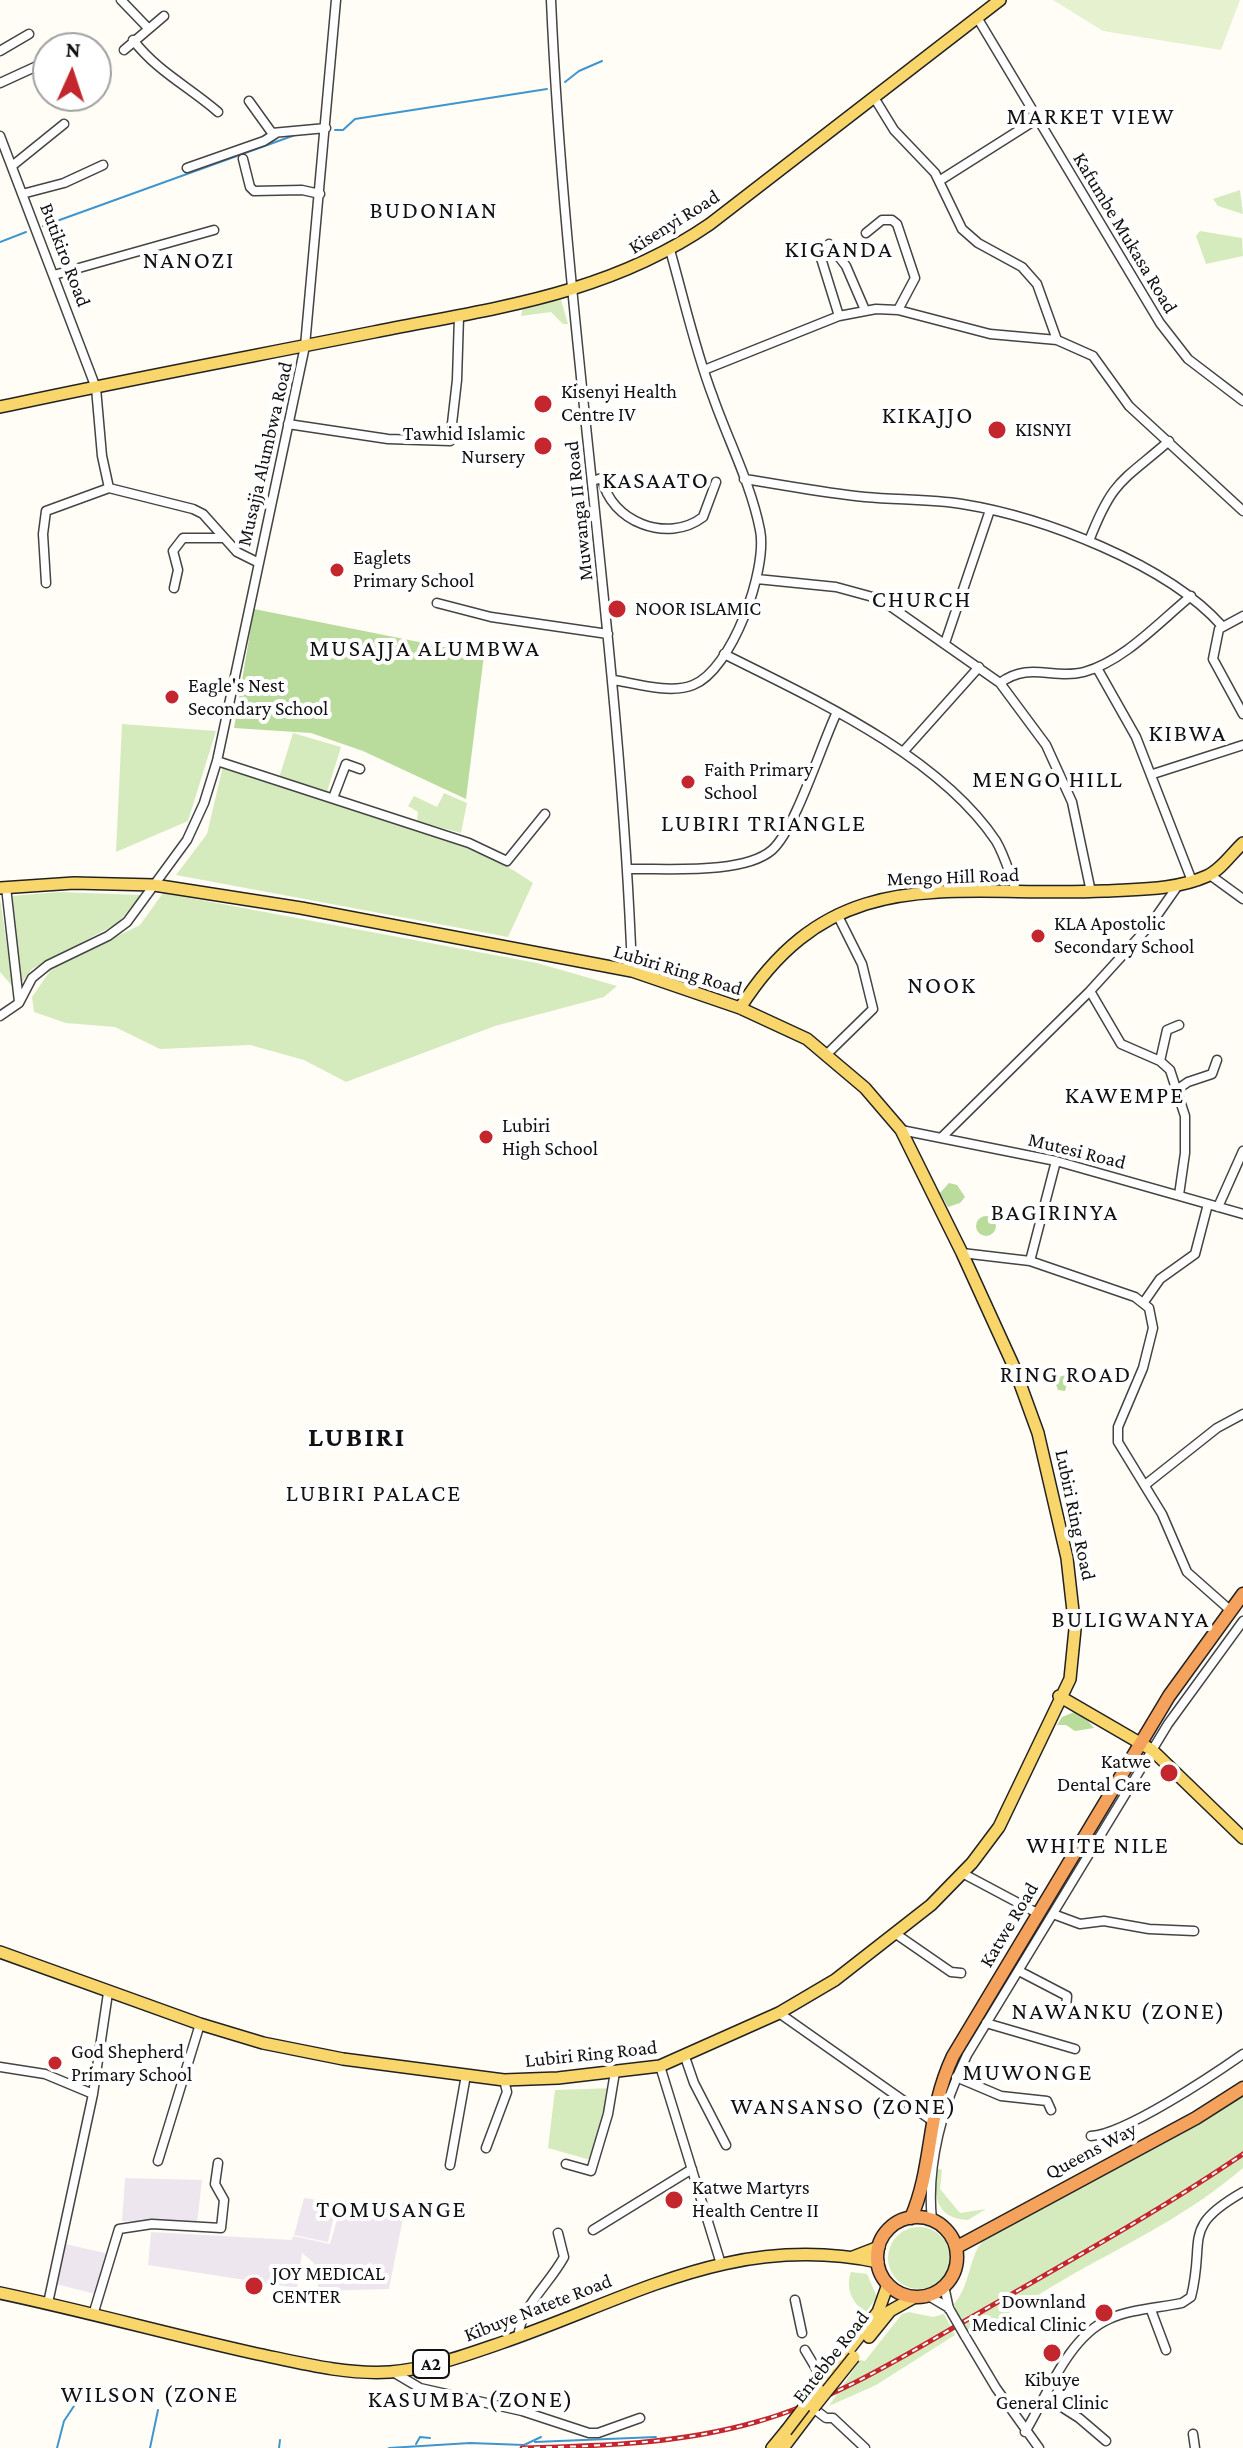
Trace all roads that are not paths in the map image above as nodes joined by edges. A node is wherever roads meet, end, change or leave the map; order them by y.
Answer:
1 (121, 0) edge
2 (336, 0) edge
3 (551, 0) edge
4 (1000, 0) edge
5 (164, 16) dead end
6 (978, 19) junction
7 (147, 27) junction
8 (29, 34) dead end
9 (133, 40) junction
10 (124, 50) dead end
11 (0, 51) edge
12 (32, 68) edge
13 (0, 83) edge
14 (875, 99) junction
15 (249, 101) dead end
16 (218, 112) dead end
17 (1037, 119) junction
18 (64, 124) dead end
19 (326, 128) junction
20 (275, 134) junction
21 (0, 136) edge
22 (243, 159) dead end
23 (103, 165) dead end
24 (12, 166) junction
25 (187, 168) dead end
26 (939, 181) junction
27 (22, 194) junction
28 (320, 194) junction
29 (214, 230) dead end
30 (866, 233) dead end
31 (829, 244) dead end
32 (670, 250) junction
33 (820, 255) dead end
34 (54, 275) junction
35 (572, 292) junction
36 (865, 310) junction
37 (898, 310) junction
38 (839, 316) junction
39 (459, 321) junction
40 (1057, 340) junction
41 (305, 346) junction
42 (704, 370) junction
43 (96, 388) junction
44 (1243, 401) edge
45 (0, 407) edge
46 (288, 424) junction
47 (1169, 441) junction
48 (744, 479) junction
49 (592, 481) junction
50 (716, 482) dead end
51 (109, 488) junction
52 (990, 510) junction
53 (1243, 511) edge
54 (221, 538) junction
55 (1089, 541) junction
56 (257, 562) junction
57 (757, 579) junction
58 (46, 583) dead end
59 (174, 588) dead end
60 (1191, 596) junction
61 (437, 603) dead end
62 (1243, 616) edge
63 (1222, 626) junction
64 (608, 634) junction
65 (945, 643) junction
66 (724, 654) junction
67 (979, 667) junction
68 (1097, 668) junction
69 (614, 680) junction
70 (1000, 683) junction
71 (837, 712) junction
72 (1243, 714) edge
73 (1243, 745) edge
74 (903, 752) junction
75 (217, 761) junction
76 (360, 769) dead end
77 (1153, 774) junction
78 (333, 798) junction
79 (545, 814) dead end
80 (1243, 843) edge
81 (628, 869) junction
82 (1210, 875) junction
83 (1192, 881) junction
84 (1179, 884) junction
85 (3, 888) edge
86 (150, 889) junction
87 (1017, 892) junction
88 (1091, 892) junction
89 (1243, 899) edge
90 (837, 913) junction
91 (632, 971) junction
92 (1090, 991) junction
93 (19, 1003) junction
94 (740, 1008) junction
95 (0, 1016) edge
96 (1179, 1025) dead end
97 (827, 1054) junction
98 (1217, 1060) dead end
99 (1160, 1061) junction
100 (1175, 1091) junction
101 (901, 1130) junction
102 (943, 1136) junction
103 (1243, 1151) edge
104 (1056, 1161) junction
105 (1179, 1195) junction
106 (1213, 1205) junction
107 (1243, 1214) edge
108 (962, 1253) junction
109 (1030, 1261) junction
110 (1144, 1302) junction
111 (1243, 1414) edge
112 (1145, 1485) junction
113 (1243, 1594) edge
114 (1230, 1610) junction
115 (1243, 1621) edge
116 (1059, 1696) junction
117 (1169, 1696) junction
118 (1182, 1702) junction
119 (1140, 1742) junction
120 (1152, 1750) junction
121 (1129, 1776) junction
122 (1243, 1838) edge
123 (962, 1873) junction
124 (1039, 1914) junction
125 (1053, 1914) junction
126 (1194, 1931) dead end
127 (896, 1934) junction
128 (0, 1952) edge
129 (1019, 1971) junction
130 (961, 1973) dead end
131 (108, 1993) junction
132 (1066, 2009) dead end
133 (779, 2013) junction
134 (986, 2023) junction
135 (200, 2024) junction
136 (1075, 2049) dead end
137 (1243, 2054) edge
138 (685, 2057) junction
139 (660, 2066) junction
140 (0, 2067) edge
141 (615, 2072) junction
142 (466, 2075) junction
143 (956, 2077) junction
144 (504, 2080) junction
145 (1243, 2088) edge
146 (93, 2094) junction
147 (1051, 2110) dead end
148 (931, 2120) junction
149 (1091, 2136) dead end
150 (726, 2145) dead end
151 (486, 2148) dead end
152 (158, 2161) dead end
153 (218, 2163) dead end
154 (566, 2164) dead end
155 (450, 2165) dead end
156 (692, 2169) junction
157 (1243, 2192) edge
158 (926, 2194) junction
159 (911, 2218) junction
160 (932, 2220) junction
161 (593, 2230) dead end
162 (558, 2233) dead end
163 (879, 2247) junction
164 (957, 2247) junction
165 (853, 2257) junction
166 (878, 2262) junction
167 (721, 2264) junction
168 (888, 2284) junction
169 (944, 2286) junction
170 (0, 2293) edge
171 (921, 2296) junction
172 (795, 2300) dead end
173 (48, 2303) junction
174 (886, 2308) junction
175 (949, 2309) junction
176 (1151, 2310) junction
177 (93, 2315) junction
178 (802, 2333) dead end
179 (518, 2337) junction
180 (805, 2350) dead end
181 (1166, 2350) dead end
182 (392, 2372) junction
183 (821, 2385) junction
184 (1046, 2397) junction
185 (814, 2408) junction
186 (640, 2418) dead end
187 (1025, 2432) junction
188 (1193, 2434) dead end
189 (1106, 2441) dead end
190 (772, 2448) edge
191 (783, 2448) edge
192 (865, 2448) edge
193 (1039, 2448) edge
194 (1195, 2448) edge

1 - 7 street
2 - 19 street, Musajja Alumbwa Road
3 - 35 street, Muwanga II Road
4 - 6 main road, Kisenyi Road
5 - 7 street
6 - 14 main road, Kisenyi Road
6 - 17 street, Kafumbe Mukasa Road
7 - 9 street
8 - 11 street
9 - 10 street
9 - 16 street
12 - 13 street
14 - 26 street
14 - 32 main road, Kisenyi Road
15 - 20 street
17 - 26 street
17 - 44 street, Kafumbe Mukasa Road
18 - 24 street
19 - 20 street
19 - 28 street, Musajja Alumbwa Road
20 - 25 street
21 - 24 street, Butikiro Road
22 - 28 street
23 - 27 street
24 - 27 street, Butikiro Road
26 - 40 street
27 - 34 street, Butikiro Road
28 - 41 street, Musajja Alumbwa Road
29 - 34 street
30 - 37 street
31 - 36 street
32 - 35 main road, Kisenyi Road
32 - 42 street
33 - 38 street
34 - 43 street, Butikiro Road
35 - 39 main road, Kisenyi Road
35 - 49 street, Muwanga II Road
36 - 37 street
36 - 38 street
37 - 40 street
38 - 42 street
39 - 41 main road, Kisenyi Road
39 - 46 street
40 - 47 street
41 - 43 main road
41 - 46 street, Musajja Alumbwa Road
42 - 48 street
43 - 45 main road
43 - 51 street, Butikiro Road
46 - 56 street, Musajja Alumbwa Road
47 - 53 street
47 - 55 street
48 - 52 street
48 - 57 street
49 - 50 street
49 - 64 street, Muwanga II Road
51 - 54 street
51 - 58 street
52 - 55 street
52 - 65 street
54 - 56 street
54 - 59 street
55 - 60 street
56 - 75 street, Musajja Alumbwa Road
57 - 65 street
57 - 66 street
60 - 63 street
60 - 68 street
61 - 64 street
62 - 63 street
63 - 72 street
64 - 69 street, Muwanga II Road
65 - 67 street
66 - 69 street
66 - 71 street
67 - 70 street
67 - 74 street
68 - 70 street
68 - 77 street
69 - 81 street, Muwanga II Road
70 - 88 street
71 - 74 street
71 - 81 street
73 - 77 street
74 - 87 street
75 - 78 street
75 - 86 street, Musajja Alumbwa Road
76 - 78 street
77 - 83 street
78 - 79 street
80 - 82 main road, Mengo Hill Road
81 - 91 street, Muwanga II Road
82 - 83 main road, Mengo Hill Road
82 - 89 street
83 - 84 main road, Mengo Hill Road
84 - 88 main road, Mengo Hill Road
84 - 92 street
85 - 86 main road, Lubiri Ring Road
85 - 93 street
86 - 91 main road, Lubiri Ring Road
86 - 93 street, Musajja Alumbwa Road
87 - 88 main road, Mengo Hill Road
87 - 90 main road, Mengo Hill Road
90 - 94 main road, Mengo Hill Road
90 - 97 street
91 - 94 main road, Lubiri Ring Road
92 - 99 street
92 - 102 street
93 - 95 street
94 - 97 main road, Lubiri Ring Road
96 - 99 street
97 - 101 main road, Lubiri Ring Road
98 - 100 street
99 - 100 street
100 - 105 street
101 - 102 street, Mutesi Road
101 - 108 main road, Lubiri Ring Road
102 - 104 street, Mutesi Road
103 - 106 street
104 - 105 street, Mutesi Road
104 - 109 street
105 - 106 street, Mutesi Road
106 - 107 street, Mutesi Road
106 - 110 street
108 - 109 street
108 - 116 main road, Lubiri Ring Road
109 - 110 street
110 - 112 street
111 - 112 street
112 - 114 street
113 - 114 highway, Katwe Road
114 - 117 highway, Katwe Road
115 - 118 street, Katwe Road
116 - 119 main road
116 - 123 main road, Lubiri Ring Road
117 - 118 highway
117 - 119 highway, Katwe Road
118 - 120 street, Katwe Road
119 - 120 main road
119 - 121 highway, Katwe Road
120 - 121 street, Katwe Road
120 - 122 main road
121 - 124 highway, Katwe Road
121 - 125 street, Katwe Road
123 - 124 street
123 - 127 main road, Lubiri Ring Road
124 - 148 highway, Katwe Road
125 - 126 street
125 - 129 street, Katwe Road
127 - 130 street
127 - 133 main road, Lubiri Ring Road
128 - 131 main road, Lubiri Ring Road
129 - 132 street
129 - 134 street, Katwe Road
131 - 135 main road, Lubiri Ring Road
131 - 146 street
133 - 138 main road, Lubiri Ring Road
133 - 148 street
134 - 136 street
134 - 143 street, Katwe Road
135 - 142 main road, Lubiri Ring Road
135 - 152 street
137 - 149 street
138 - 139 main road, Lubiri Ring Road
138 - 150 street
139 - 141 main road, Lubiri Ring Road
139 - 156 street
140 - 146 street
141 - 144 main road, Lubiri Ring Road
141 - 154 street
142 - 144 main road, Lubiri Ring Road
142 - 155 street
143 - 147 street
143 - 158 street, Katwe Road
144 - 151 street
145 - 164 highway, Queens Way
146 - 173 street
148 - 158 highway, Katwe Road
153 - 177 street
156 - 161 street
156 - 167 street
157 - 176 street
158 - 159 highway, Katwe Road
158 - 160 street, Katwe Road
159 - 160 highway
159 - 163 highway
160 - 164 highway
162 - 179 street
163 - 165 main road, A2
163 - 166 highway
164 - 169 highway
165 - 166 main road, A2
165 - 167 main road, Kibuye Natete Road / A2
166 - 168 highway
167 - 179 main road, Kibuye Natete Road / A2
168 - 171 highway
168 - 174 main road, Entebbe Road
169 - 171 highway
169 - 175 street
170 - 173 main road, Kibuye Natete Road / A2
171 - 174 main road, Entebbe Road
171 - 175 street
172 - 178 street
173 - 177 main road, Kibuye Natete Road / A2
174 - 183 main road, Entebbe Road
174 - 185 main road, Entebbe Road, bridge
175 - 187 street, bridge
176 - 181 street
176 - 184 street
177 - 182 main road, Kibuye Natete Road / A2
179 - 182 main road, Kibuye Natete Road / A2
180 - 183 street
182 - 186 street
183 - 190 main road, Entebbe Road, bridge
184 - 187 street
184 - 189 street
185 - 191 main road, Entebbe Road
185 - 192 street
187 - 193 street
188 - 194 street

